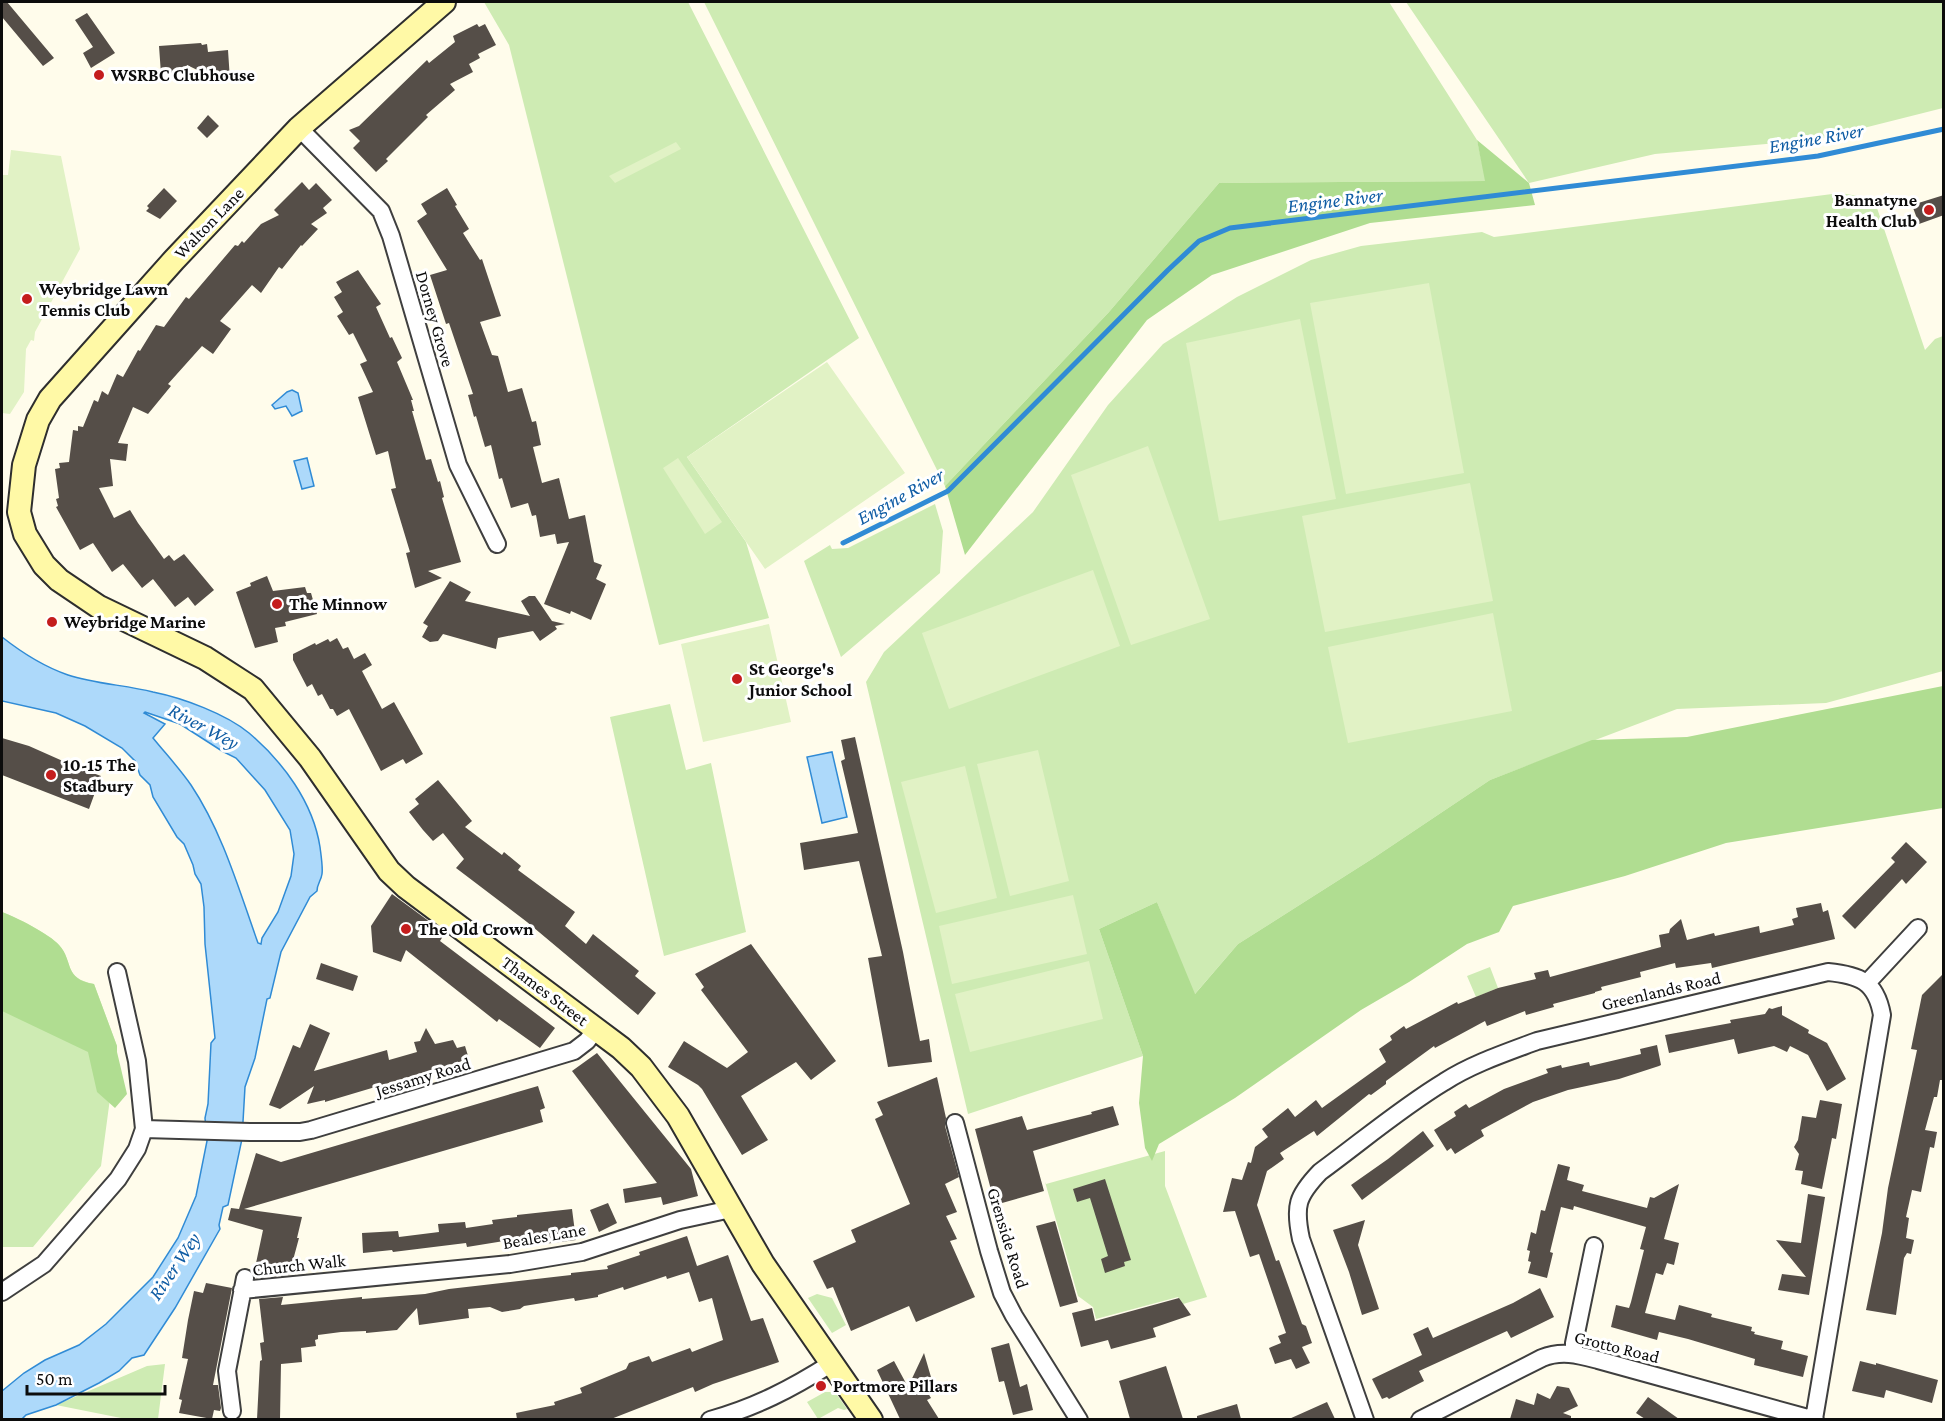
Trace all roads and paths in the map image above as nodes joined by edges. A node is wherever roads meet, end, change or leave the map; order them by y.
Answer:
1 (444, 2) edge
2 (299, 128) junction
3 (497, 544) dead end
4 (32, 548) joint
5 (1918, 928) dead end
6 (117, 972) dead end
7 (1867, 983) junction
8 (596, 1029) junction
9 (954, 1123) dead end
10 (144, 1129) junction
11 (731, 1209) junction
12 (1594, 1246) dead end
13 (360, 1278) joint
14 (2, 1292) edge
15 (1574, 1354) junction
16 (832, 1363) junction
17 (232, 1411) dead end
18 (710, 1419) edge
19 (871, 1419) edge
20 (1079, 1419) edge
21 (1365, 1419) edge
22 (1420, 1419) edge
23 (1815, 1419) edge

1 - 2 street, Walton Lane
2 - 3 street, Dorney Grove
2 - 4 street, Walton Lane
4 - 8 street, Thames Street
5 - 7 street
6 - 10 street
7 - 21 street, Greenlands Road
7 - 23 street
8 - 10 street, Jessamy Road
8 - 11 street, Thames Street
9 - 20 street, Grenside Road
10 - 14 street
11 - 13 street, Beales Lane
11 - 16 street, Thames Street
12 - 15 street
13 - 17 street, Church Walk
15 - 22 street, Grotto Road
15 - 23 street, Grotto Road
16 - 18 street
16 - 19 street, Thames Street

